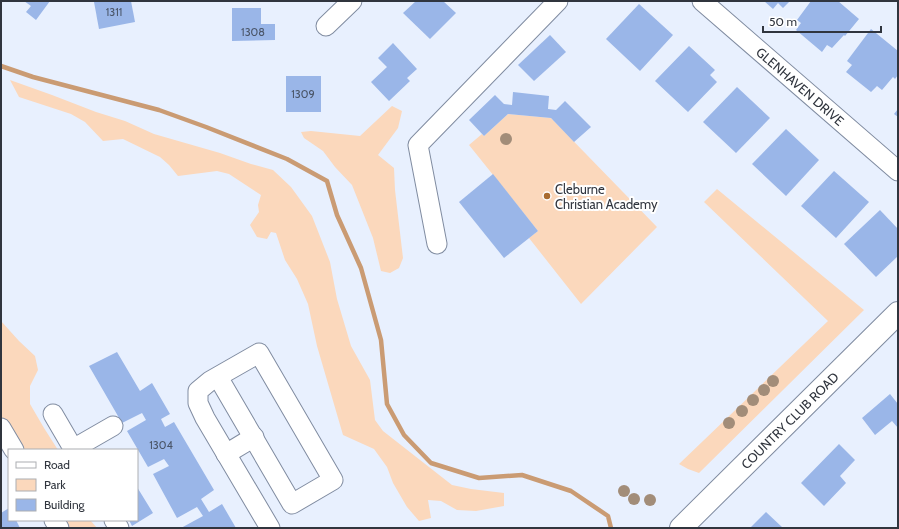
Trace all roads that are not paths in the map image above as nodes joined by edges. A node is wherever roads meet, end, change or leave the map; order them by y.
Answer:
1 (352, 1) edge
2 (558, 1) edge
3 (702, 1) edge
4 (326, 26) dead end
5 (898, 171) edge
6 (436, 244) dead end
7 (898, 313) edge
8 (218, 377) junction
9 (53, 414) dead end
10 (113, 426) dead end
11 (1, 428) edge
12 (254, 437) junction
13 (13, 449) edge
14 (72, 449) edge
15 (75, 449) edge
16 (226, 454) junction
17 (684, 527) edge
18 (270, 528) edge

1 - 4 street
2 - 6 street
3 - 5 street, GLENHAVEN DRIVE
7 - 17 main road, COUNTRY CLUB ROAD
8 - 12 street
8 - 12 street
8 - 16 street
9 - 14 street
10 - 15 street
11 - 13 street
12 - 16 street
16 - 18 street

